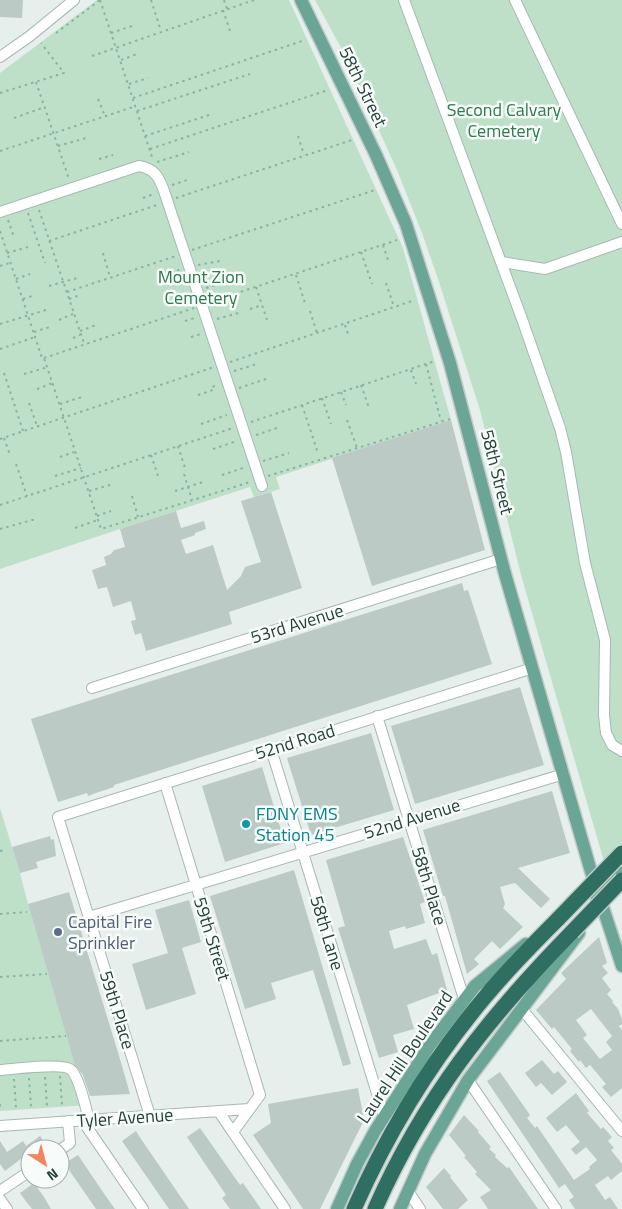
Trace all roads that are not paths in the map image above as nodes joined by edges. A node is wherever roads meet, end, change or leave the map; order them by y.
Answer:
1 (74, 0) edge
2 (301, 0) edge
3 (404, 0) edge
4 (515, 0) edge
5 (0, 57) edge
6 (2, 211) edge
7 (622, 224) edge
8 (622, 242) edge
9 (502, 262) junction
10 (260, 482) road end
11 (501, 559) junction
12 (533, 668) junction
13 (92, 688) dead end
14 (377, 716) junction
15 (271, 749) junction
16 (622, 750) edge
17 (564, 774) junction
18 (165, 783) junction
19 (58, 817) joint
20 (408, 820) junction
21 (302, 852) junction
22 (622, 853) edge
23 (622, 868) edge
24 (622, 880) edge
25 (196, 885) junction
26 (599, 892) junction
27 (89, 917) junction
28 (622, 966) edge
29 (464, 999) junction
30 (521, 1008) junction
31 (0, 1070) edge
32 (468, 1080) junction
33 (249, 1109) junction
34 (219, 1112) junction
35 (150, 1116) junction
36 (384, 1116) junction
37 (86, 1120) junction
38 (68, 1121) junction
39 (0, 1126) edge
40 (622, 1131) edge
41 (233, 1132) junction
42 (70, 1139) edge
43 (20, 1178) edge
44 (0, 1191) edge
45 (408, 1191) junction
46 (0, 1199) edge
47 (7, 1209) edge
48 (143, 1209) edge
49 (285, 1209) edge
50 (337, 1209) edge
51 (354, 1209) edge
52 (375, 1209) edge
53 (400, 1209) edge
54 (420, 1209) edge
55 (556, 1209) edge

1 - 5 street
2 - 11 main road, 58th Street
3 - 9 street
4 - 7 street
6 - 10 street
8 - 9 street
9 - 16 street
11 - 12 main road, 58th Street
11 - 13 street, 53rd Avenue
12 - 14 street, 52nd Road
12 - 17 main road, 58th Street
14 - 15 street, 52nd Road
14 - 20 street, 58th Place
15 - 18 street, 52nd Road
15 - 21 street, 58th Lane
17 - 20 street, 52nd Avenue
17 - 26 main road, 58th Street
18 - 19 street, 52nd Road
18 - 25 street, 59th Street
19 - 27 street, 59th Place
20 - 21 street, 52nd Avenue
20 - 29 street, 58th Place
21 - 25 street, 52nd Avenue
21 - 36 street, 58th Lane
22 - 51 highway, bridge
23 - 26 main road, Laurel Hill Boulevard
24 - 52 highway, bridge
25 - 27 street, 52nd Avenue
25 - 33 street, 59th Street
26 - 28 main road, 58th Street
26 - 29 main road, Laurel Hill Boulevard
26 - 30 main road, Laurel Hill Boulevard
27 - 35 street, 59th Place
29 - 36 main road, Laurel Hill Boulevard
30 - 32 main road, Laurel Hill Boulevard
30 - 40 street
31 - 37 street
32 - 45 main road, Laurel Hill Boulevard
32 - 55 street
33 - 34 street, Tyler Avenue
33 - 41 street
34 - 35 street, Tyler Avenue
34 - 41 street
35 - 37 street, Tyler Avenue
36 - 50 main road, Laurel Hill Boulevard
37 - 38 street, Tyler Avenue
37 - 48 street
38 - 39 street, Tyler Avenue
38 - 42 street
41 - 49 street
43 - 44 street
45 - 53 main road, Laurel Hill Boulevard
45 - 54 street
46 - 47 street

